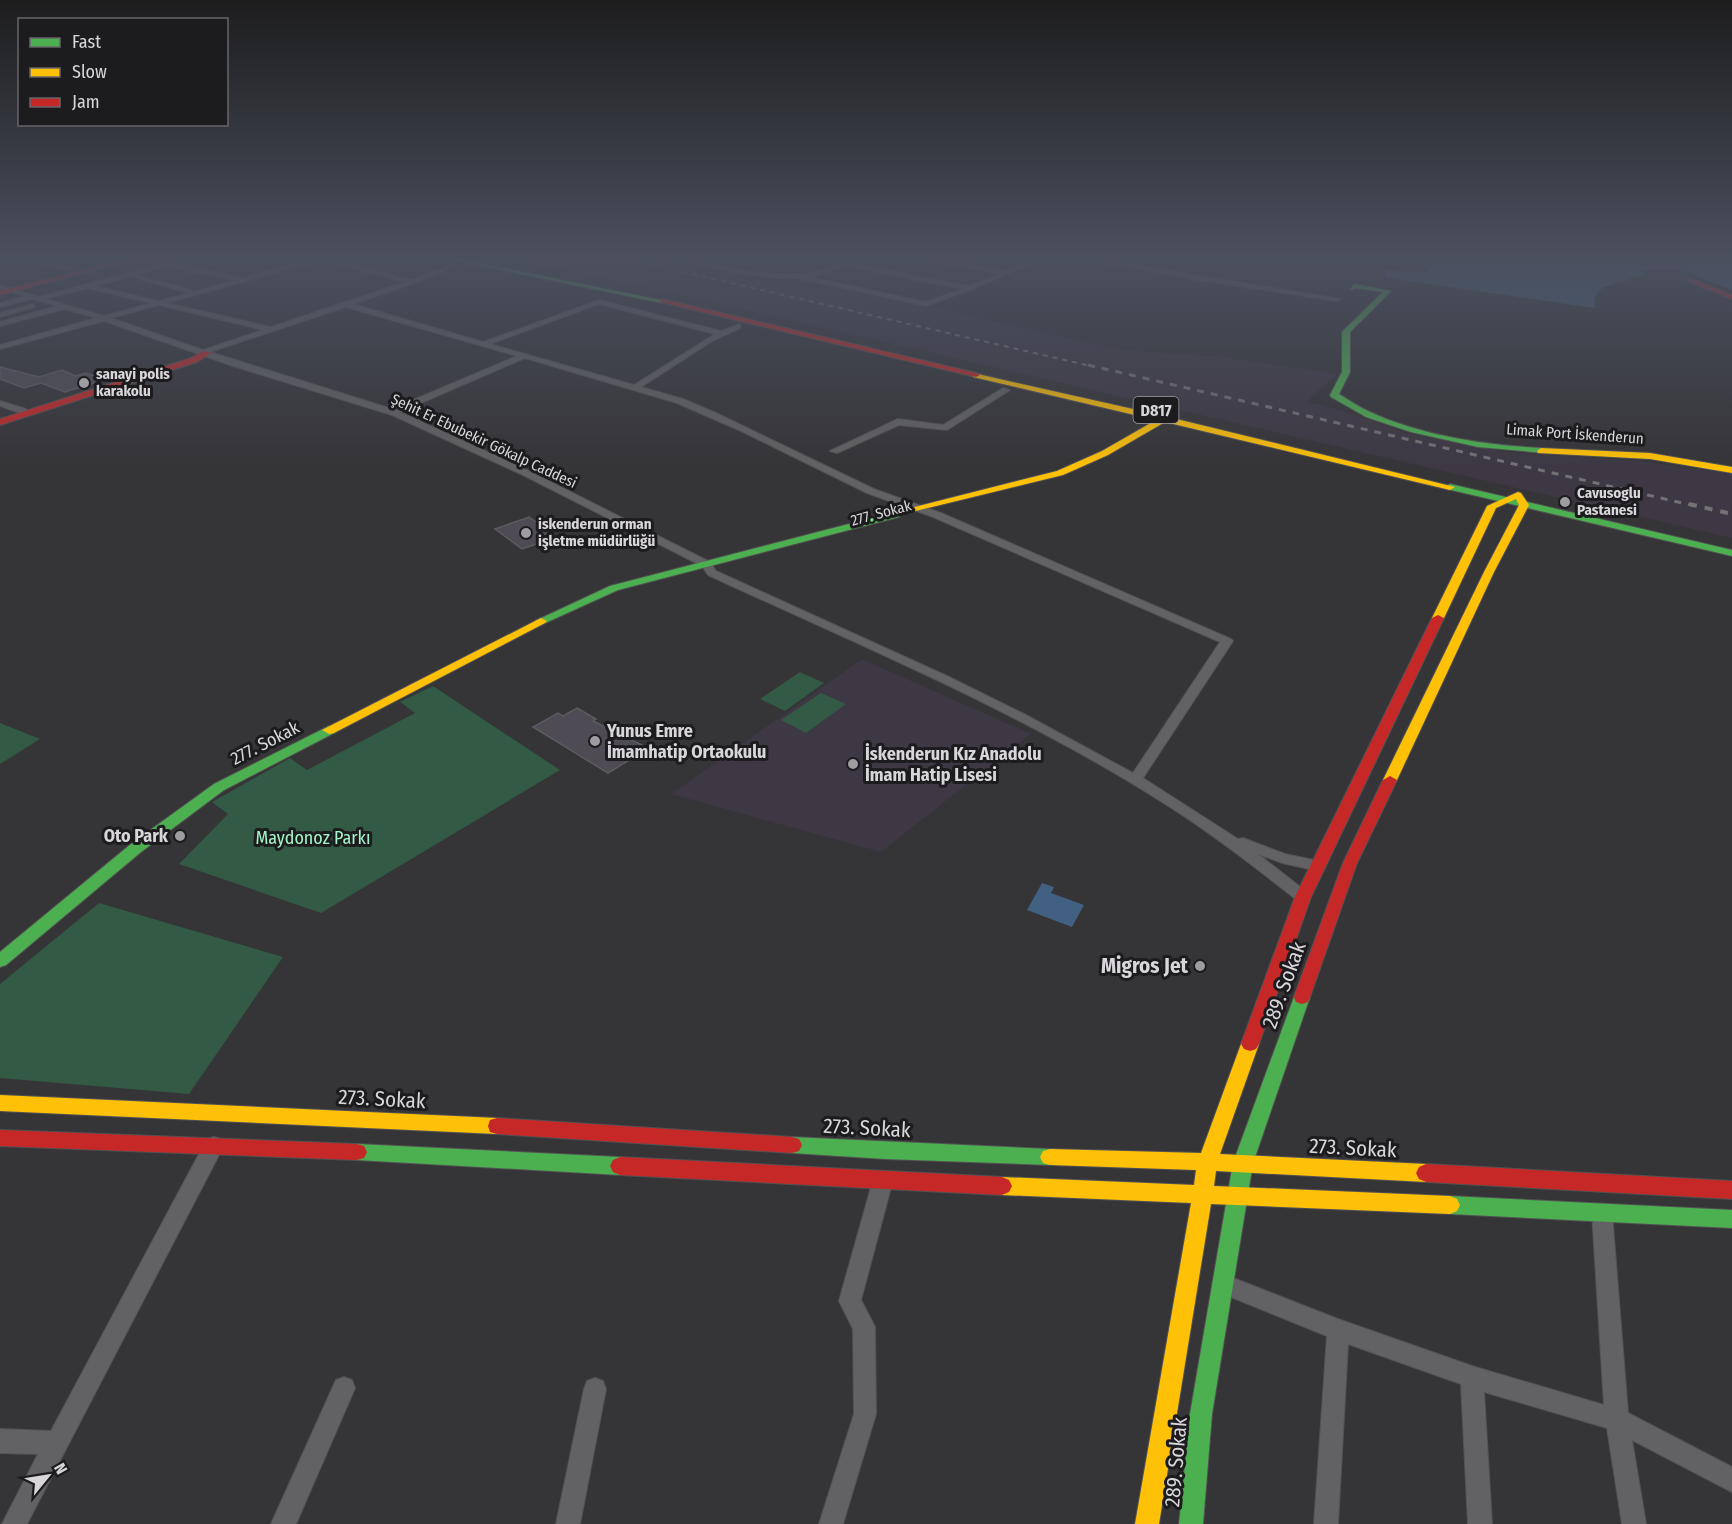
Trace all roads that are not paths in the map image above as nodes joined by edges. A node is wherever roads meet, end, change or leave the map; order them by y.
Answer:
1 (70, 327) edge
2 (122, 327) edge
3 (261, 327) edge
4 (283, 327) edge
5 (425, 327) edge
6 (526, 327) edge
7 (701, 327) edge
8 (734, 327) edge
9 (742, 327) edge
10 (770, 327) edge
11 (794, 327) edge
12 (1351, 327) edge
13 (274, 330) junction
14 (721, 333) junction
15 (483, 344) junction
16 (0, 347) edge
17 (207, 353) junction
18 (524, 356) junction
19 (636, 388) junction
20 (1006, 390) junction
21 (0, 403) edge
22 (23, 411) junction
23 (393, 412) junction
24 (0, 421) edge
25 (1168, 424) junction
26 (834, 451) dead end
27 (1732, 470) edge
28 (1497, 503) junction
29 (1521, 504) junction
30 (917, 509) junction
31 (937, 515) junction
32 (1732, 544) edge
33 (1732, 553) edge
34 (709, 568) junction
35 (1373, 752) junction
36 (1398, 762) junction
37 (1365, 767) junction
38 (1392, 776) junction
39 (1136, 778) junction
40 (1230, 838) junction
41 (1318, 866) junction
42 (1304, 897) junction
43 (0, 961) edge
44 (0, 1103) edge
45 (0, 1138) edge
46 (214, 1145) junction
47 (1207, 1163) junction
48 (1243, 1163) junction
49 (883, 1180) junction
50 (1732, 1190) edge
51 (1201, 1196) junction
52 (1238, 1196) junction
53 (1602, 1213) junction
54 (1732, 1219) edge
55 (1223, 1284) junction
56 (1338, 1330) junction
57 (1472, 1377) junction
58 (344, 1388) dead end
59 (595, 1389) dead end
60 (1617, 1420) junction
61 (0, 1441) edge
62 (56, 1443) junction
63 (1732, 1480) edge
64 (14, 1524) edge
65 (283, 1524) edge
66 (568, 1524) edge
67 (831, 1524) edge
68 (1147, 1524) edge
69 (1191, 1524) edge
70 (1326, 1524) edge
71 (1480, 1524) edge
72 (1634, 1524) edge

1 - 16 street
2 - 17 street, Şehit Er Ebubekir Gökalp Caddesi
3 - 13 street
4 - 13 street
5 - 15 street
6 - 15 street
7 - 14 street
8 - 14 street
9 - 20 main road
10 - 25 main road, D817
11 - 29 main road, D817
12 - 27 main road, Limak Port İskenderun
13 - 17 street
14 - 19 street
15 - 18 street
17 - 22 main road
17 - 23 street, Şehit Er Ebubekir Gökalp Caddesi
17 - 24 main road
18 - 19 street
18 - 23 street
19 - 30 street
20 - 25 main road
20 - 26 street
21 - 22 street
22 - 24 main road
23 - 34 street, Şehit Er Ebubekir Gökalp Caddesi
25 - 28 main road
25 - 30 main road, 277. Sokak
25 - 31 main road, 277. Sokak
28 - 29 main road
28 - 35 main road
29 - 32 main road, D817
29 - 33 main road
29 - 36 main road, 289. Sokak
30 - 31 street
30 - 34 main road, 277. Sokak
31 - 34 main road, 277. Sokak
31 - 39 street
34 - 39 street, Şehit Er Ebubekir Gökalp Caddesi
34 - 43 main road, 277. Sokak
35 - 36 main road
35 - 37 main road
36 - 38 main road, 289. Sokak
37 - 38 main road
37 - 41 main road
38 - 48 main road, 289. Sokak
39 - 40 street, Şehit Er Ebubekir Gökalp Caddesi
40 - 41 street
40 - 42 street
41 - 42 main road
42 - 47 main road
44 - 47 main road, 273. Sokak
45 - 46 main road
46 - 49 main road
46 - 62 street
47 - 48 main road, 273. Sokak
47 - 51 main road
48 - 50 main road, 273. Sokak
48 - 52 main road, 289. Sokak
49 - 51 main road
49 - 67 street
51 - 52 main road
51 - 68 main road
52 - 53 main road
52 - 55 main road, 289. Sokak
53 - 54 main road
53 - 60 street
55 - 56 street
55 - 69 main road, 289. Sokak
56 - 57 street
56 - 70 street
57 - 60 street
57 - 71 street
58 - 65 street
59 - 66 street
60 - 63 street
60 - 72 street
61 - 62 street
62 - 64 street

